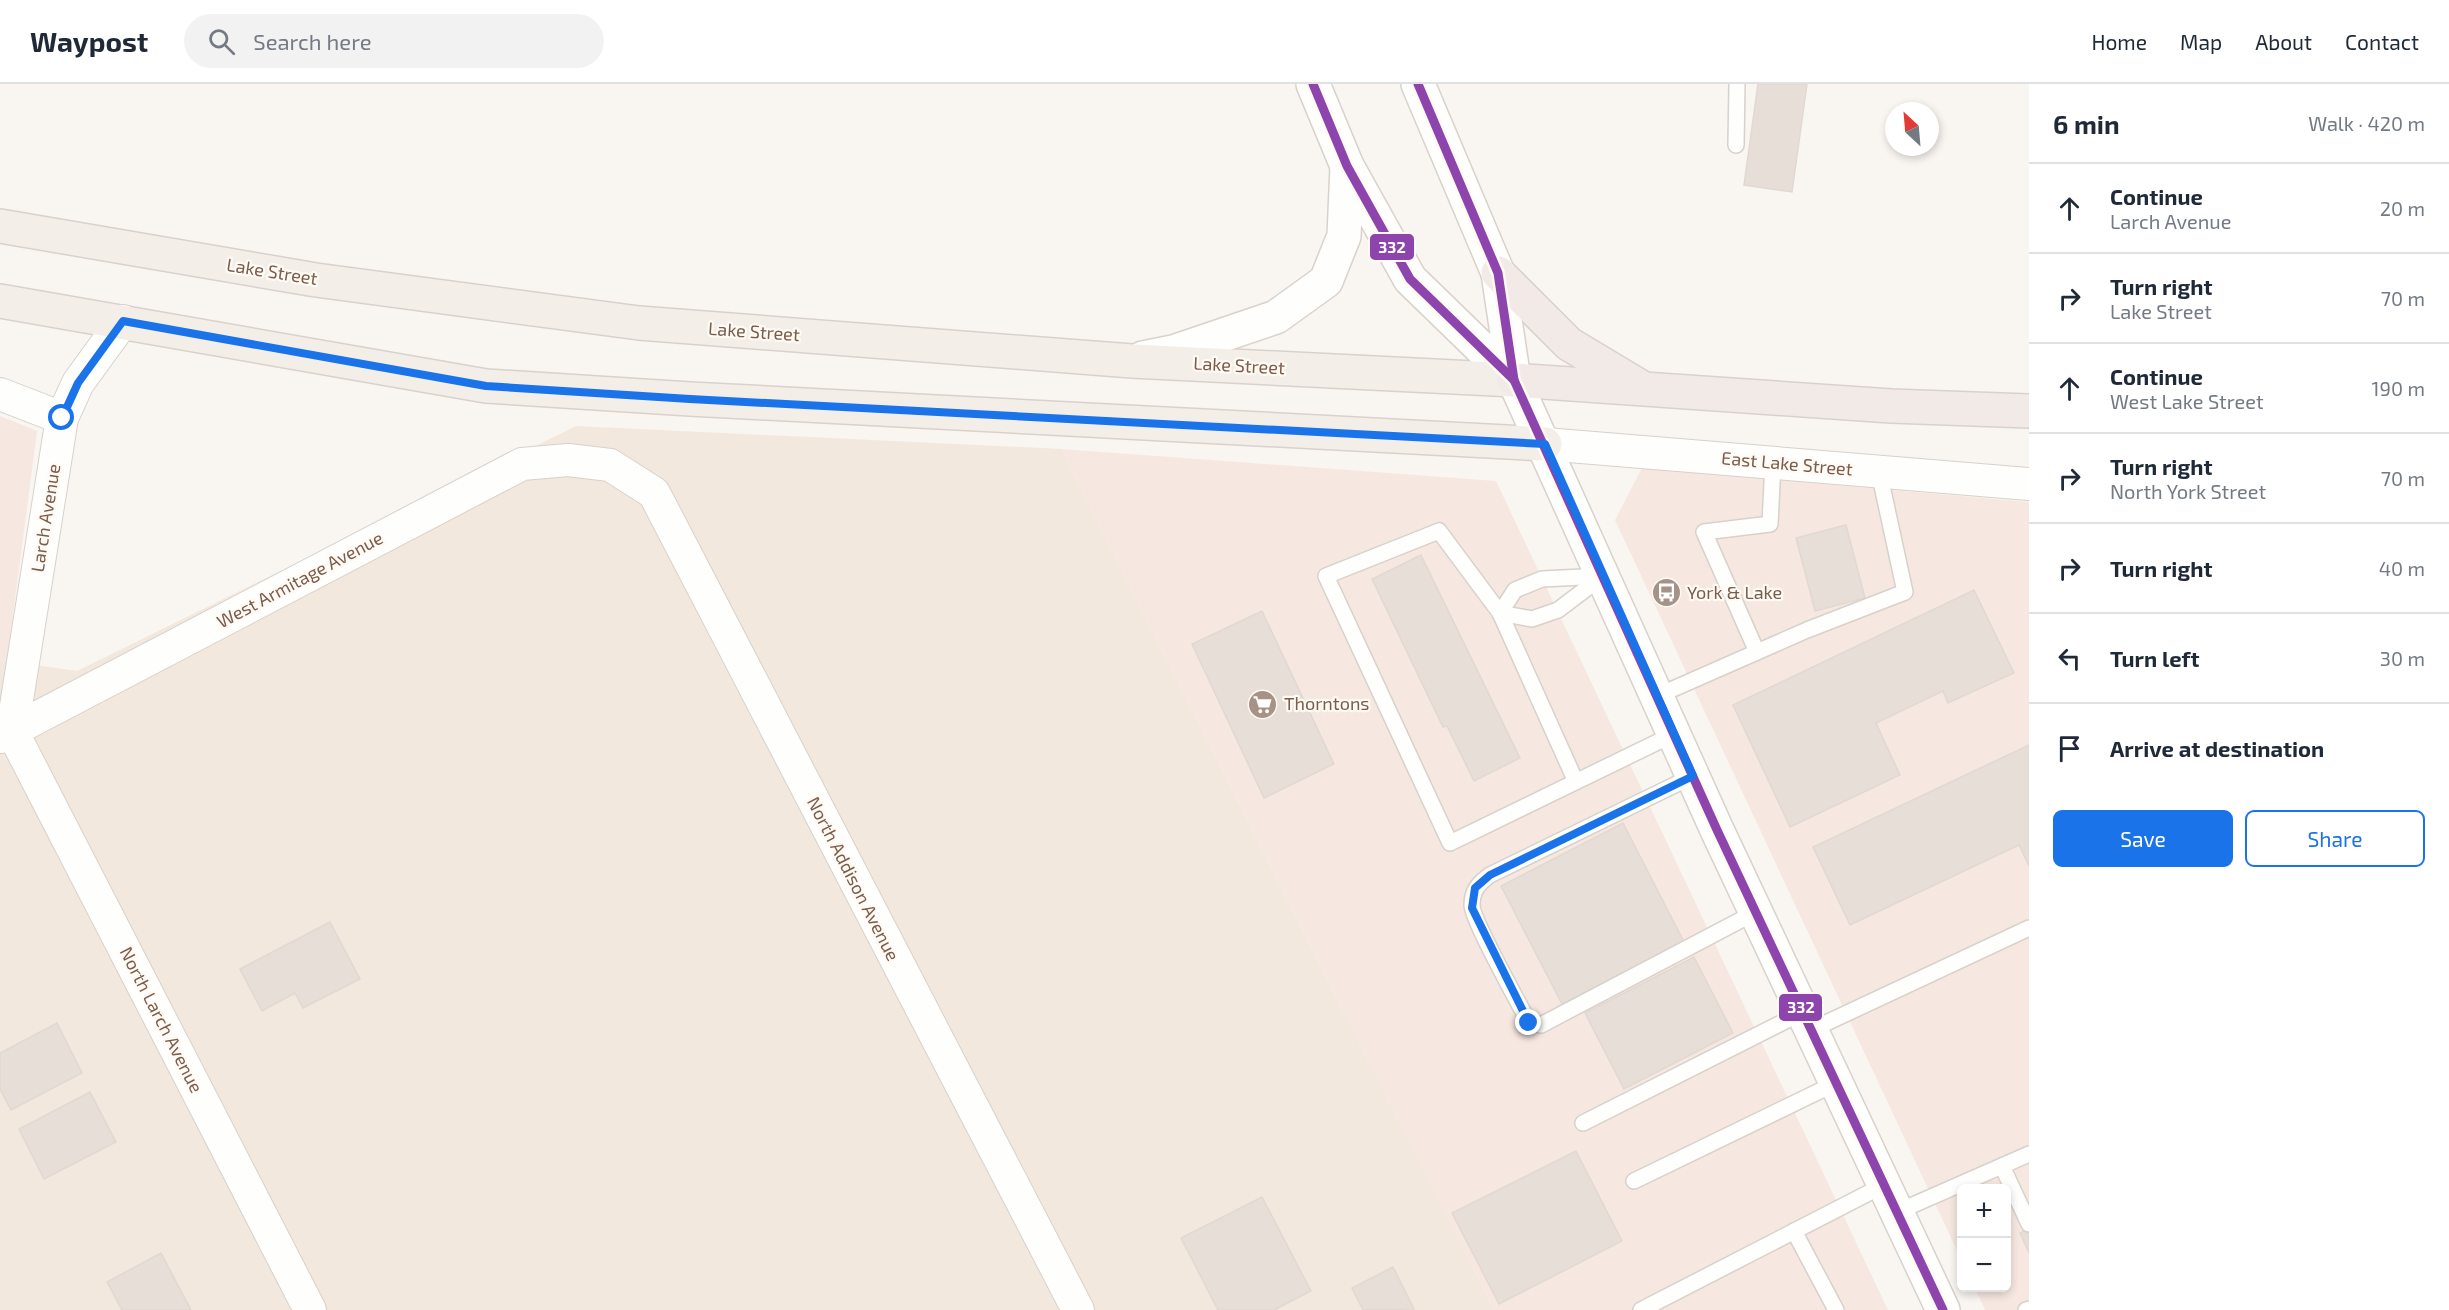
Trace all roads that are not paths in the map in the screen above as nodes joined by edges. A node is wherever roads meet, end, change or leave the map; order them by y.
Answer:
1 (1313, 84) edge
2 (1418, 84) edge
3 (1737, 84) edge
4 (1736, 145) dead end
5 (1347, 166) junction
6 (0, 226) edge
7 (1498, 273) junction
8 (0, 301) edge
9 (123, 321) junction
10 (1132, 361) junction
11 (1514, 380) junction
12 (1643, 388) junction
13 (0, 394) edge
14 (2029, 411) edge
15 (62, 418) junction
16 (1545, 444) junction
17 (1773, 463) junction
18 (610, 465) joint
19 (1879, 472) junction
20 (2029, 484) edge
21 (1603, 576) junction
22 (1500, 613) junction
23 (1757, 652) junction
24 (1657, 696) junction
25 (6, 734) edge
26 (1674, 734) junction
27 (1693, 776) junction
28 (1576, 782) junction
29 (1756, 912) junction
30 (2029, 928) edge
31 (1807, 1021) junction
32 (1836, 1083) junction
33 (1583, 1123) dead end
34 (2029, 1154) edge
35 (2002, 1166) junction
36 (1634, 1180) dead end
37 (1891, 1198) junction
38 (2029, 1224) edge
39 (1794, 1231) junction
40 (310, 1310) edge
41 (1078, 1310) edge
42 (1641, 1310) edge
43 (1836, 1310) edge
44 (1943, 1310) edge

1 - 5 main road
2 - 7 main road
3 - 4 lane
5 - 10 main road
5 - 11 main road
6 - 10 main road, Lake Street
7 - 11 main road
7 - 12 highway
8 - 9 main road
9 - 15 street, Larch Avenue
9 - 16 main road
10 - 11 main road, Lake Street
11 - 12 highway
11 - 16 main road
12 - 14 highway
13 - 15 street
15 - 25 street, Larch Avenue
16 - 17 street, East Lake Street
16 - 21 main road
17 - 19 street, East Lake Street
17 - 23 lane
18 - 25 street, West Armitage Avenue
18 - 41 street, North Addison Avenue
19 - 20 street, East Lake Street
19 - 23 lane
21 - 22 lane
21 - 22 lane
21 - 24 main road
22 - 28 lane
22 - 28 lane
23 - 24 lane
24 - 26 main road
25 - 40 street, North Larch Avenue
26 - 27 main road
26 - 28 lane
27 - 29 main road
27 - 29 lane
29 - 31 main road
30 - 31 lane
31 - 32 main road
31 - 33 lane
32 - 36 lane
32 - 37 main road
34 - 35 lane
35 - 37 lane
35 - 38 lane
37 - 39 lane
37 - 44 main road
39 - 42 lane
39 - 43 lane

